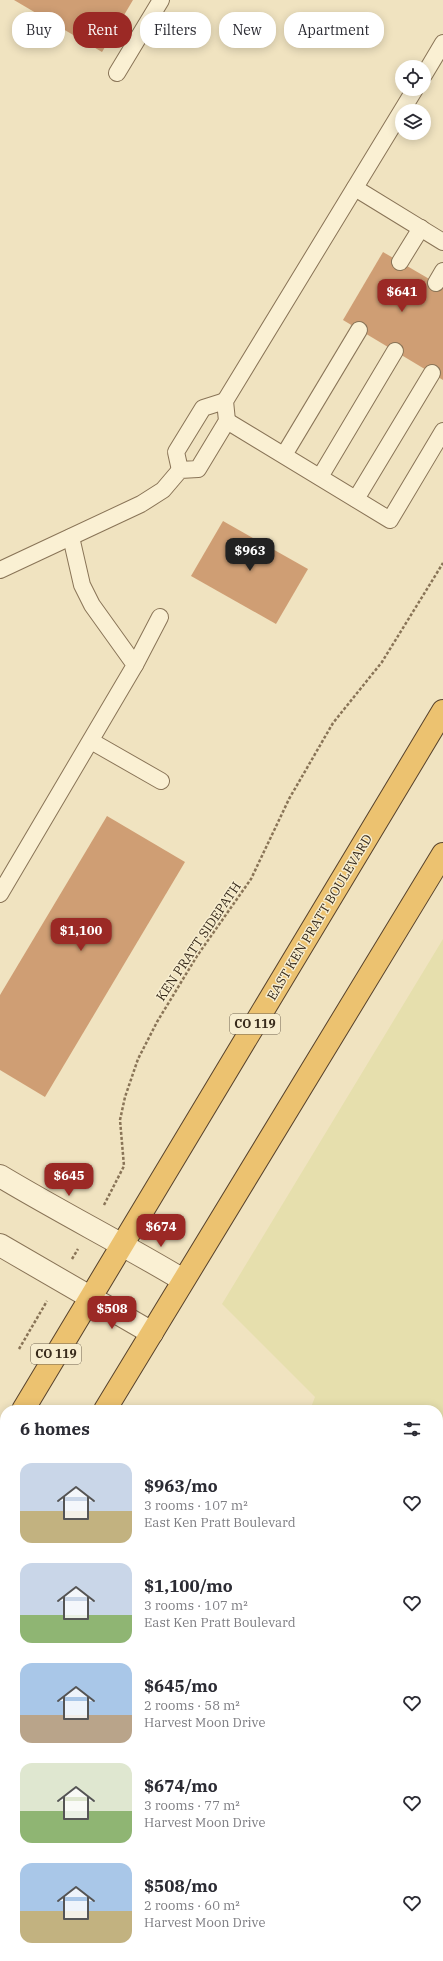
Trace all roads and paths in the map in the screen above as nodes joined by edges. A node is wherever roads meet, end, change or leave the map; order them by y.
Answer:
1 (161, 0) edge
2 (443, 43) edge
3 (431, 63) edge
4 (117, 73) dead end
5 (411, 96) edge
6 (355, 188) junction
7 (421, 228) junction
8 (443, 242) edge
9 (400, 262) dead end
10 (359, 330) dead end
11 (395, 351) dead end
12 (432, 373) dead end
13 (225, 401) junction
14 (227, 421) junction
15 (443, 431) edge
16 (284, 456) junction
17 (180, 470) junction
18 (320, 477) junction
19 (356, 499) junction
20 (71, 537) junction
21 (443, 563) edge
22 (0, 570) edge
23 (160, 617) dead end
24 (135, 665) junction
25 (443, 711) edge
26 (91, 741) junction
27 (161, 781) dead end
28 (443, 854) edge
29 (0, 894) edge
30 (0, 1176) edge
31 (91, 1228) junction
32 (122, 1244) junction
33 (0, 1245) edge
34 (59, 1280) junction
35 (183, 1280) junction
36 (89, 1298) junction
37 (152, 1333) junction
38 (19, 1349) dead end
39 (26, 1405) edge
40 (108, 1405) edge

1 - 4 lane
2 - 3 lane
5 - 6 lane
6 - 7 lane
6 - 13 lane
7 - 8 lane
7 - 9 lane
10 - 16 lane
11 - 18 lane
12 - 19 lane
13 - 14 lane
13 - 17 lane
14 - 16 lane
14 - 17 lane
15 - 19 lane
16 - 18 lane
17 - 20 lane
18 - 19 lane
20 - 22 lane
20 - 24 lane
21 - 31 path, KEN PRATT SIDEPATH
23 - 24 lane
24 - 26 lane
25 - 32 highway, EAST KEN PRATT BOULEVARD / CO 119
26 - 27 lane
26 - 29 lane
28 - 35 highway
30 - 31 street
31 - 32 street
31 - 34 path, KEN PRATT SIDEPATH
32 - 35 street
32 - 36 highway, EAST KEN PRATT BOULEVARD / CO 119
33 - 34 street
34 - 36 street
34 - 38 path, KEN PRATT SIDEPATH
35 - 37 highway
36 - 37 street
36 - 39 highway, EAST KEN PRATT BOULEVARD / CO 119
37 - 40 highway

